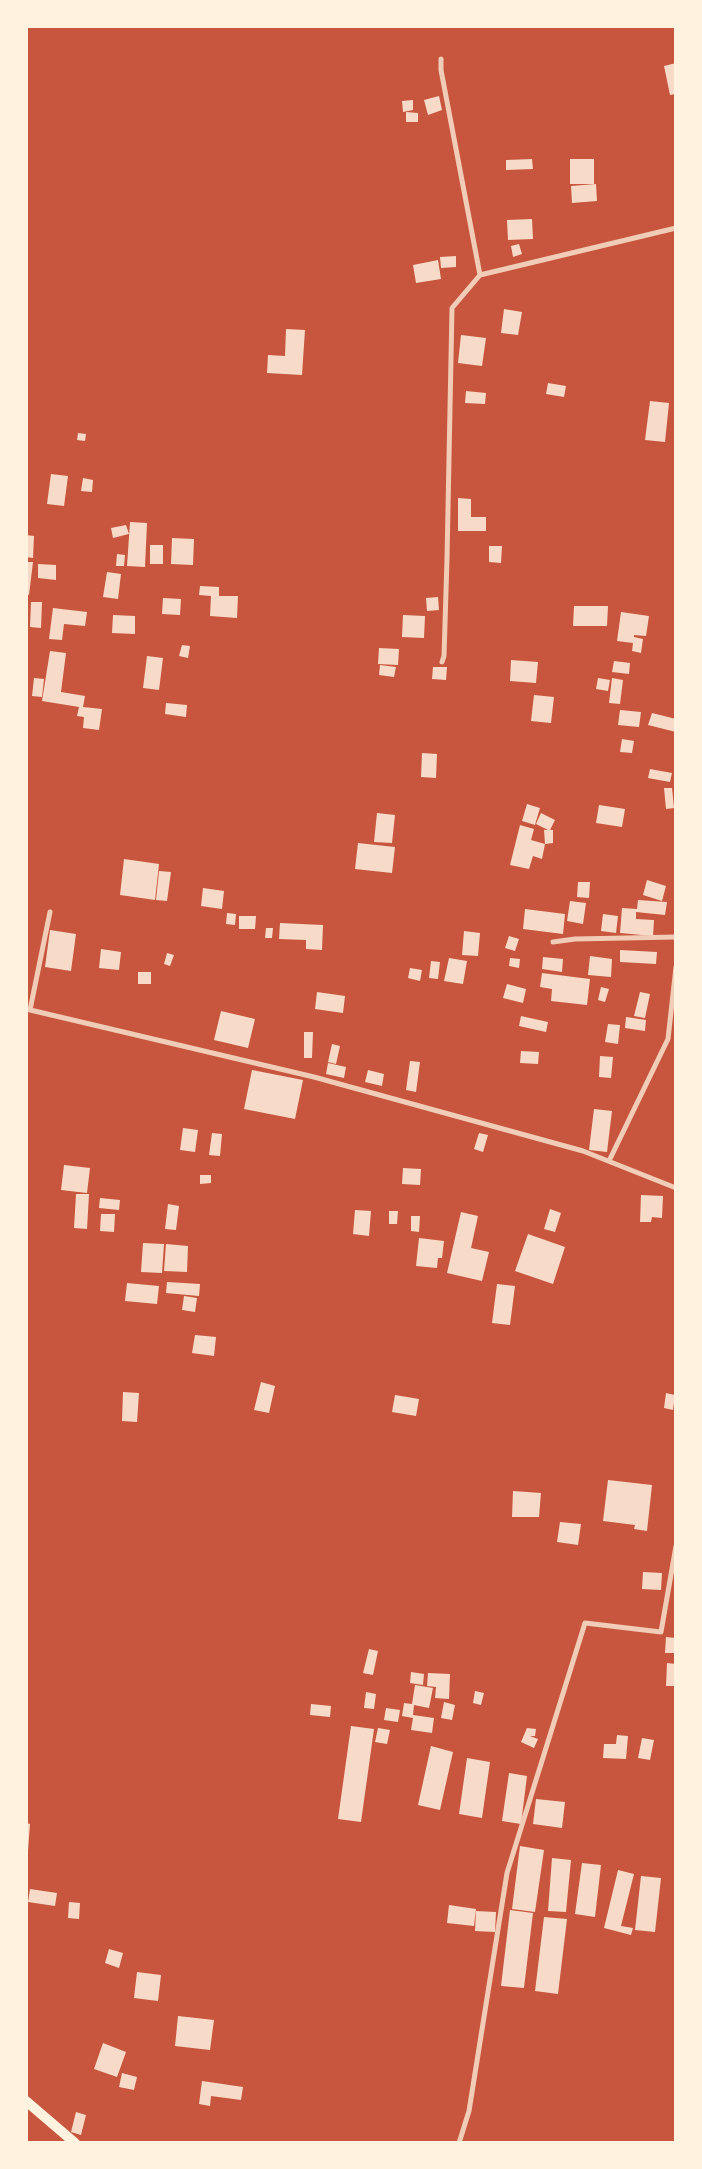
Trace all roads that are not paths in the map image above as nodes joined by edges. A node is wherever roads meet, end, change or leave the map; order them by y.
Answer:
1 (441, 59) dead end
2 (676, 228) edge
3 (480, 275) junction
4 (442, 662) dead end
5 (50, 912) dead end
6 (676, 937) edge
7 (553, 942) dead end
8 (676, 967) edge
9 (28, 1010) edge
10 (609, 1161) junction
11 (676, 1188) edge
12 (676, 1546) edge
13 (26, 2101) edge
14 (75, 2143) edge
15 (459, 2143) edge

1 - 3 street
2 - 3 street
3 - 4 street
5 - 9 street
6 - 7 street
8 - 10 street
9 - 10 street
10 - 11 street
12 - 15 street
13 - 14 main road

